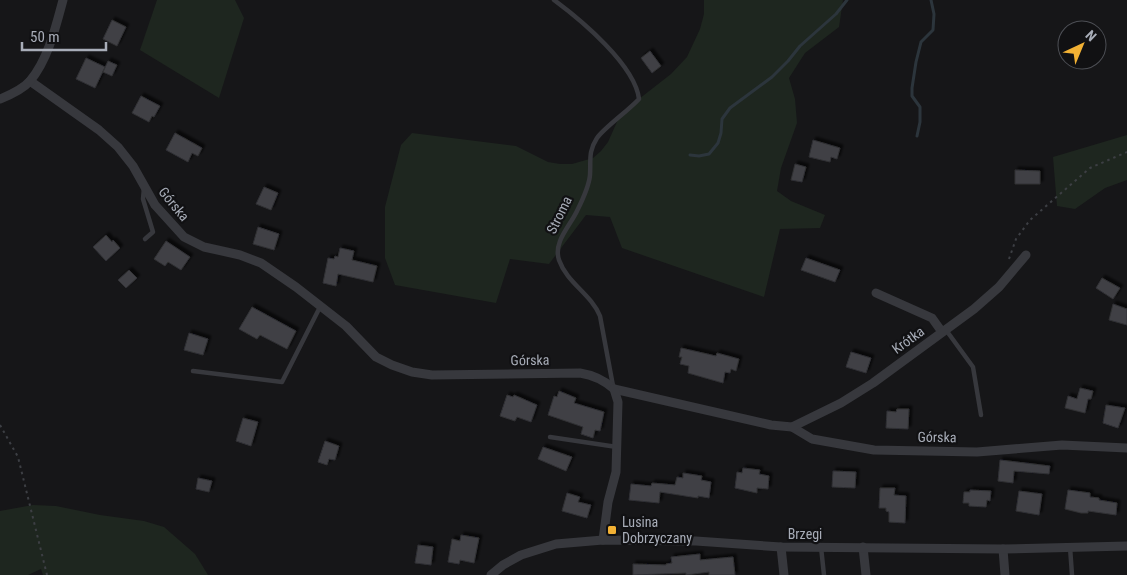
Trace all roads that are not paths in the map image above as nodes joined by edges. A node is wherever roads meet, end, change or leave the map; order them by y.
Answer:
1 (63, 0) edge
2 (554, 0) edge
3 (30, 81) junction
4 (0, 99) edge
5 (144, 187) junction
6 (145, 239) dead end
7 (1026, 255) dead end
8 (876, 294) dead end
9 (320, 307) junction
10 (944, 331) junction
11 (193, 371) dead end
12 (614, 389) junction
13 (981, 415) dead end
14 (792, 427) junction
15 (550, 438) dead end
16 (617, 447) junction
17 (1127, 448) edge
18 (603, 540) junction
19 (1127, 546) edge
20 (781, 547) junction
21 (821, 547) junction
22 (863, 547) junction
23 (1070, 547) junction
24 (1002, 549) junction
25 (491, 575) edge
26 (784, 575) edge
27 (824, 575) edge
28 (866, 575) edge
29 (1005, 575) edge
30 (1072, 575) edge

1 - 3 street
2 - 12 lane, Stroma
3 - 4 street
3 - 5 street, Górska
5 - 6 lane
5 - 9 street, Górska
7 - 10 street, Krótka
8 - 10 street
9 - 11 lane
9 - 12 street, Górska
10 - 13 lane
10 - 14 street, Krótka
12 - 14 street, Górska
12 - 16 street, Stroma
14 - 17 street, Górska
15 - 16 lane
16 - 18 street, Stroma
18 - 20 street, Brzegi
18 - 25 street, Brzegi
19 - 23 street, Brzegi
20 - 21 street, Brzegi
20 - 26 street
21 - 22 street, Brzegi
21 - 27 lane
22 - 24 street, Brzegi
22 - 28 street
23 - 24 street, Brzegi
23 - 30 lane
24 - 29 street

